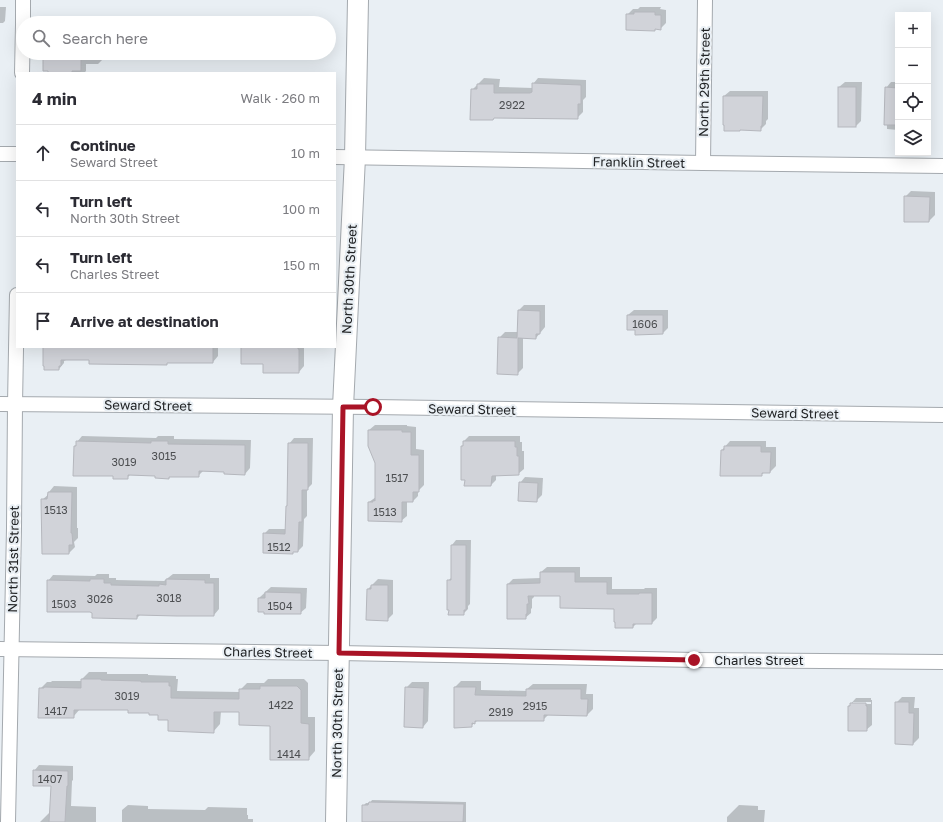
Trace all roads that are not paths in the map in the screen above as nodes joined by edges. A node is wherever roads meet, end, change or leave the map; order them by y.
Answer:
1 (23, 0) edge
2 (358, 0) edge
3 (705, 0) edge
4 (23, 16) edge
5 (22, 60) edge
6 (22, 72) edge
7 (0, 154) edge
8 (16, 154) edge
9 (336, 157) edge
10 (355, 158) junction
11 (703, 163) junction
12 (943, 166) edge
13 (16, 348) edge
14 (0, 404) edge
15 (15, 404) junction
16 (343, 407) junction
17 (943, 414) edge
18 (5, 649) edge
19 (339, 653) junction
20 (943, 662) edge
21 (8, 822) edge
22 (336, 822) edge

1 - 4 street
2 - 10 main road, North 30th Street
3 - 11 street, North 29th Street
5 - 6 street
7 - 8 street
9 - 10 street, Franklin Street
10 - 11 street, Franklin Street
10 - 16 main road, North 30th Street
11 - 12 street, Franklin Street
13 - 15 street, North 31st Street
14 - 15 street, Seward Street
15 - 16 street, Seward Street
15 - 18 street, North 31st Street
16 - 17 street, Seward Street
16 - 19 main road, North 30th Street
18 - 19 street, Charles Street
18 - 21 street, North 31st Street
19 - 20 street, Charles Street
19 - 22 main road, North 30th Street

